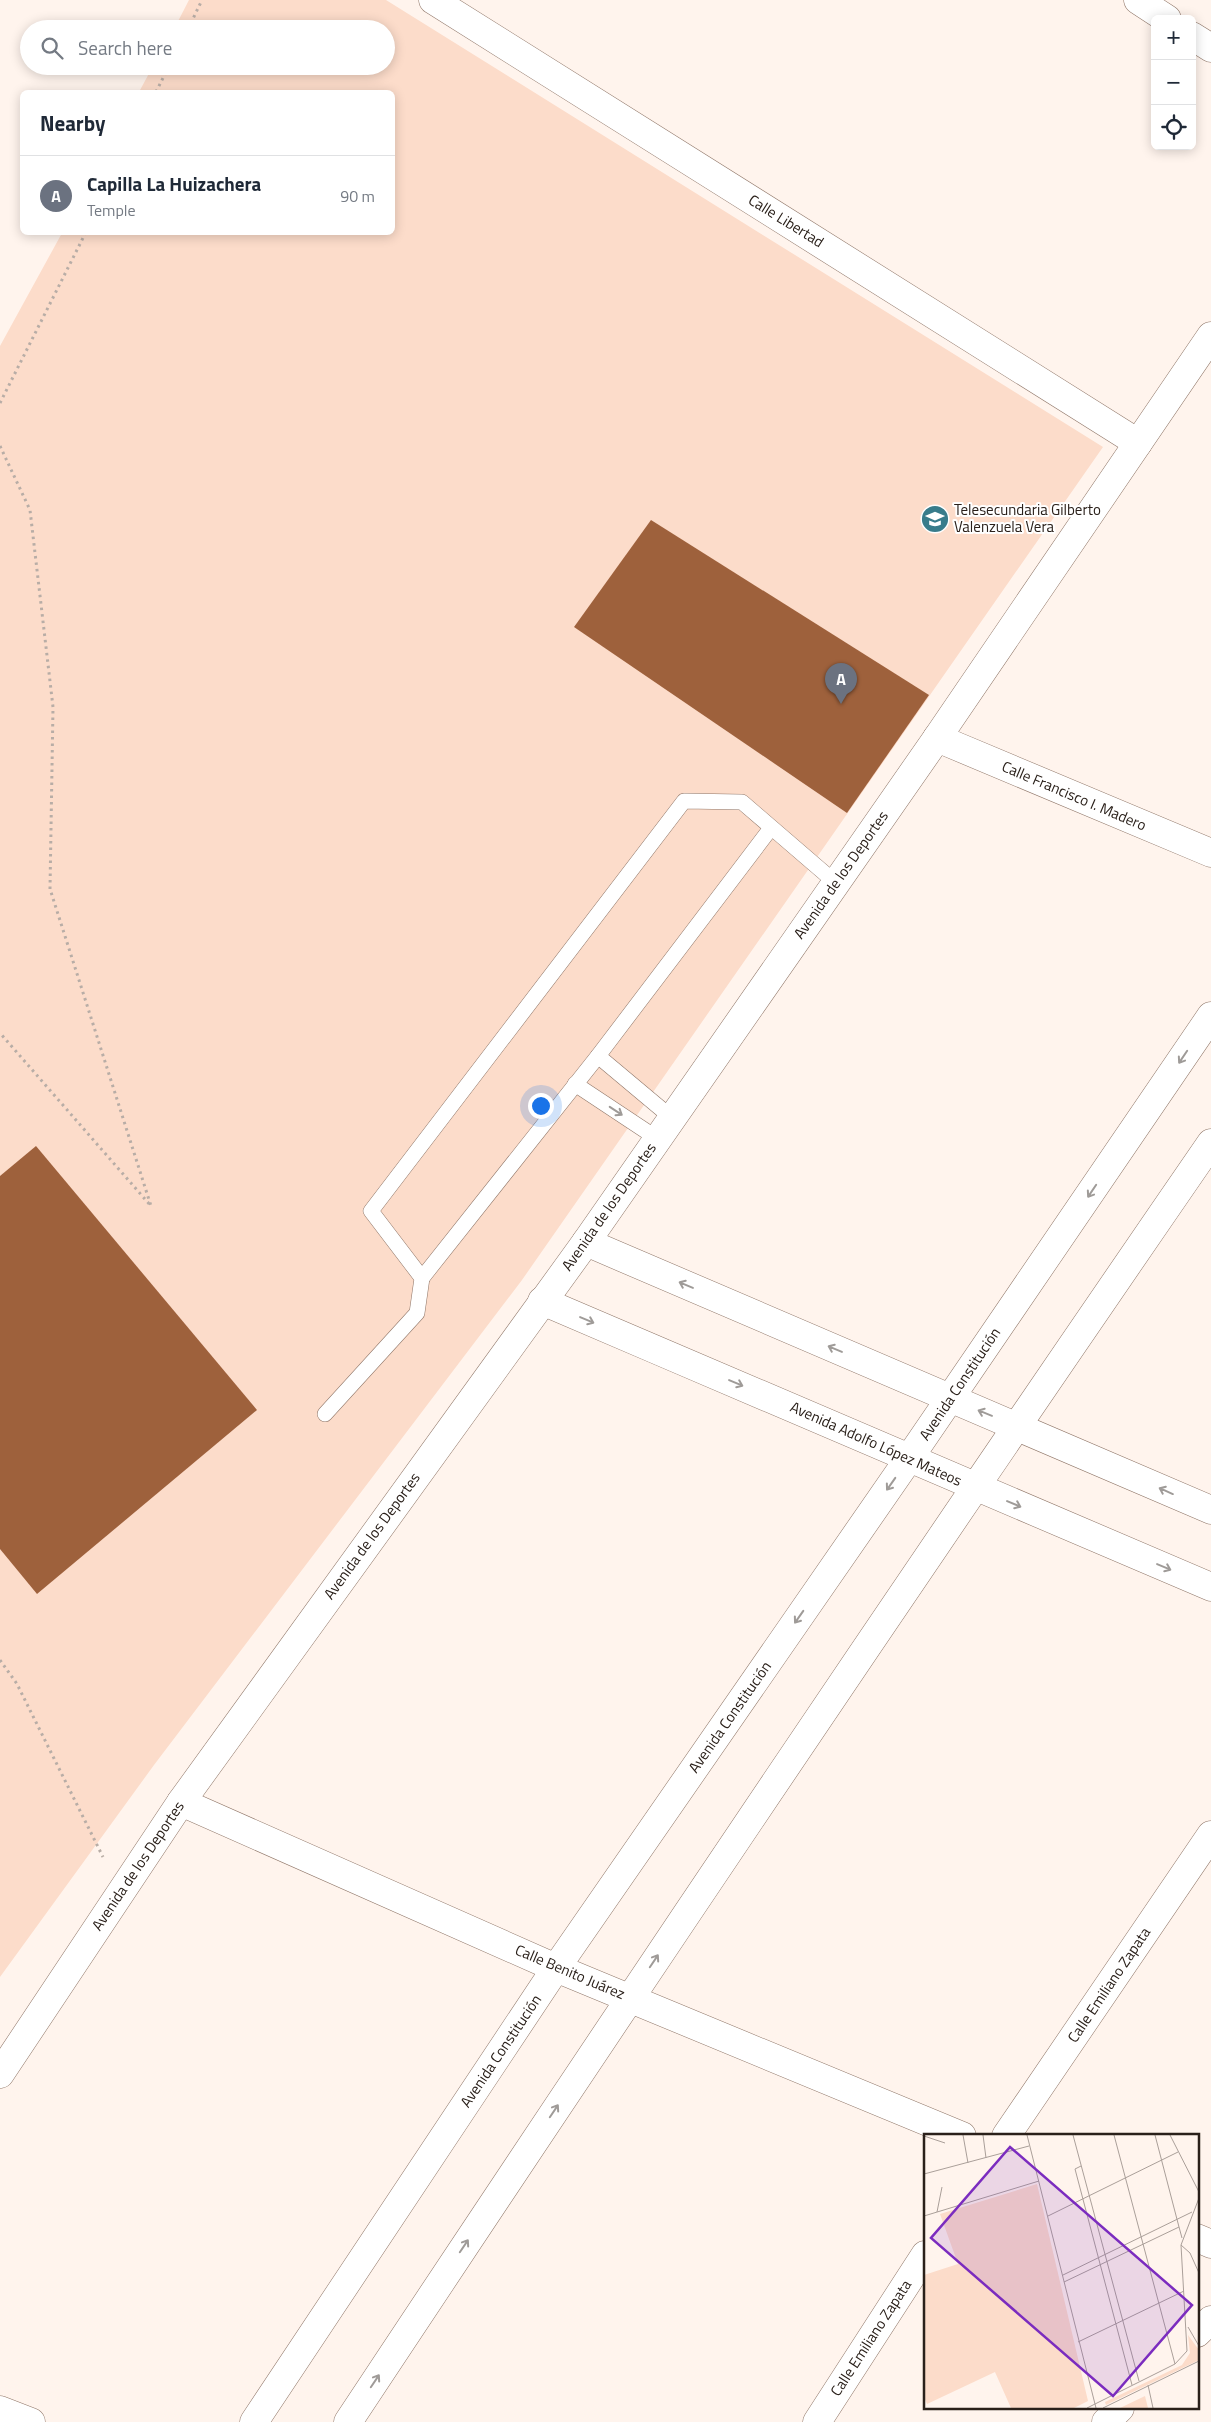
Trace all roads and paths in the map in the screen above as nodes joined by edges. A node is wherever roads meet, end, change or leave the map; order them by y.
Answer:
1 (202, 0) edge
2 (434, 0) edge
3 (1138, 0) edge
4 (1160, 15) edge
5 (192, 20) edge
6 (1196, 39) edge
7 (1211, 48) edge
8 (164, 75) edge
9 (157, 90) edge
10 (84, 235) edge
11 (1211, 336) edge
12 (0, 403) edge
13 (1138, 443) junction
14 (0, 446) edge
15 (937, 738) junction
16 (771, 828) junction
17 (1211, 853) edge
18 (836, 883) junction
19 (1211, 1016) edge
20 (0, 1033) edge
21 (598, 1056) junction
22 (575, 1084) junction
23 (665, 1128) junction
24 (1211, 1143) edge
25 (586, 1242) junction
26 (422, 1278) junction
27 (542, 1301) junction
28 (949, 1398) junction
29 (325, 1414) dead end
30 (1017, 1426) junction
31 (910, 1457) junction
32 (974, 1487) junction
33 (1211, 1510) edge
34 (1211, 1587) edge
35 (0, 1660) edge
36 (181, 1802) junction
37 (1211, 1835) edge
38 (120, 1892) junction
39 (556, 1968) junction
40 (629, 1997) junction
41 (0, 2074) edge
42 (957, 2134) edge
43 (1007, 2134) edge
44 (1198, 2238) edge
45 (1211, 2244) edge
46 (924, 2257) edge
47 (1211, 2320) edge
48 (1198, 2332) edge
49 (0, 2410) edge
50 (1118, 2410) edge
51 (31, 2422) edge
52 (254, 2422) edge
53 (348, 2422) edge
54 (817, 2422) edge
55 (1106, 2422) edge

1 - 5 path
2 - 13 street, Calle Libertad
3 - 4 street
6 - 7 street
8 - 9 path
10 - 12 path
11 - 13 street, Avenida de los Deportes
13 - 15 street, Avenida de los Deportes
14 - 20 path
15 - 17 street, Calle Francisco I. Madero
15 - 18 street, Avenida de los Deportes
16 - 18 lane
16 - 21 lane
16 - 26 lane
18 - 23 street, Avenida de los Deportes
19 -> 28 street, Avenida Constitución
21 - 22 lane
21 - 23 lane
22 -> 23 lane
22 - 26 lane
23 - 25 street, Avenida de los Deportes
24 - 30 street
25 - 27 street, Avenida de los Deportes
28 -> 25 street
26 - 29 lane
27 -> 31 street, Avenida Adolfo López Mateos
27 - 36 street, Avenida de los Deportes
30 -> 28 street
28 - 31 street, Avenida Constitución
30 - 32 street
33 -> 30 street
31 - 32 street, Avenida Adolfo López Mateos
31 -> 39 street, Avenida Constitución
32 -> 34 street, Avenida Adolfo López Mateos
40 -> 32 street
35 - 38 path
36 - 38 street, Avenida de los Deportes
36 - 39 street, Calle Benito Juárez
37 - 43 street, Calle Emiliano Zapata
38 - 41 street, Avenida de los Deportes
39 - 40 street, Calle Benito Juárez
39 - 52 street, Avenida Constitución
40 - 42 street, Calle Benito Juárez
53 -> 40 street
44 - 45 street
46 - 54 street, Calle Emiliano Zapata
47 - 48 street
49 - 51 street
50 - 55 street

